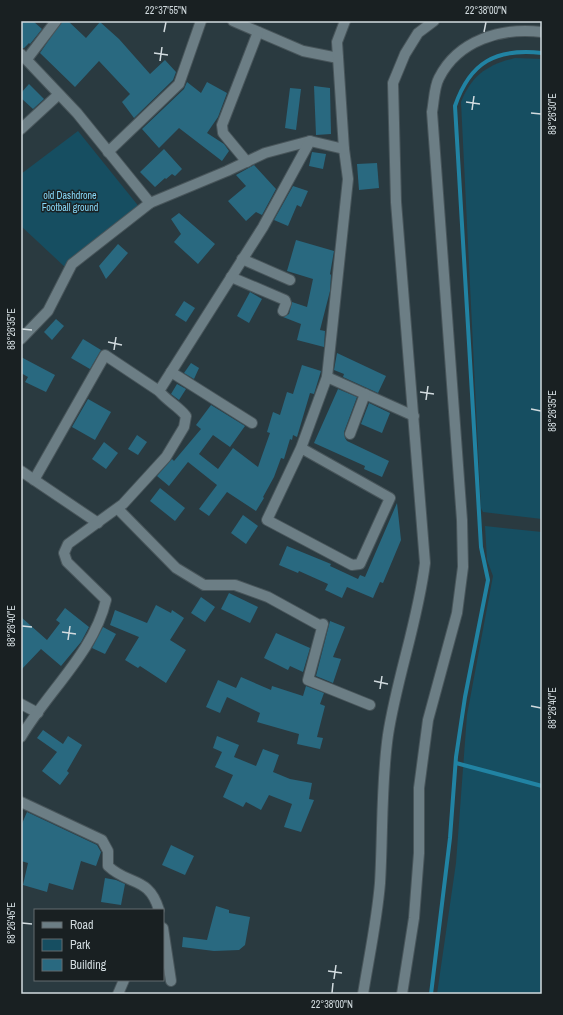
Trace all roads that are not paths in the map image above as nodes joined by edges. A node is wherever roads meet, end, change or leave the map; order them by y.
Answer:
1 (56, 21) edge
2 (201, 21) edge
3 (233, 21) edge
4 (346, 21) edge
5 (434, 21) edge
6 (258, 32) junction
7 (542, 32) edge
8 (24, 56) edge
9 (338, 58) junction
10 (58, 95) junction
11 (21, 129) edge
12 (310, 141) junction
13 (344, 149) junction
14 (108, 152) junction
15 (246, 162) junction
16 (150, 203) junction
17 (242, 259) junction
18 (231, 276) junction
19 (290, 280) dead end
20 (283, 311) dead end
21 (21, 339) edge
22 (171, 372) junction
23 (327, 377) junction
24 (159, 391) junction
25 (365, 394) junction
26 (414, 416) junction
27 (252, 423) dead end
28 (350, 434) dead end
29 (301, 448) junction
30 (21, 471) edge
31 (34, 480) junction
32 (118, 509) junction
33 (98, 523) junction
34 (21, 704) edge
35 (370, 706) dead end
36 (38, 713) junction
37 (21, 737) edge
38 (21, 802) edge
39 (159, 909) edge
40 (164, 935) edge
41 (124, 981) edge
42 (171, 981) dead end
43 (118, 994) edge
44 (363, 994) edge
45 (402, 994) edge

1 - 8 street
2 - 14 street
3 - 6 street
4 - 9 street
5 - 26 street
6 - 9 street
6 - 15 street
7 - 45 street
8 - 10 street
9 - 13 street
10 - 11 street
10 - 14 street
12 - 13 street
12 - 15 street
12 - 17 street
13 - 23 street
14 - 16 street
15 - 16 street
16 - 21 street
17 - 18 street
17 - 19 street
18 - 20 street
18 - 22 street
22 - 24 street
22 - 27 street
23 - 25 street
23 - 29 street
24 - 31 street
24 - 32 street
25 - 26 street
25 - 28 street
26 - 44 street
29 - 29 street
30 - 31 street
31 - 33 street
32 - 33 street
32 - 35 street
33 - 36 street
34 - 36 street
36 - 37 street
38 - 39 street
40 - 42 street
41 - 43 street

